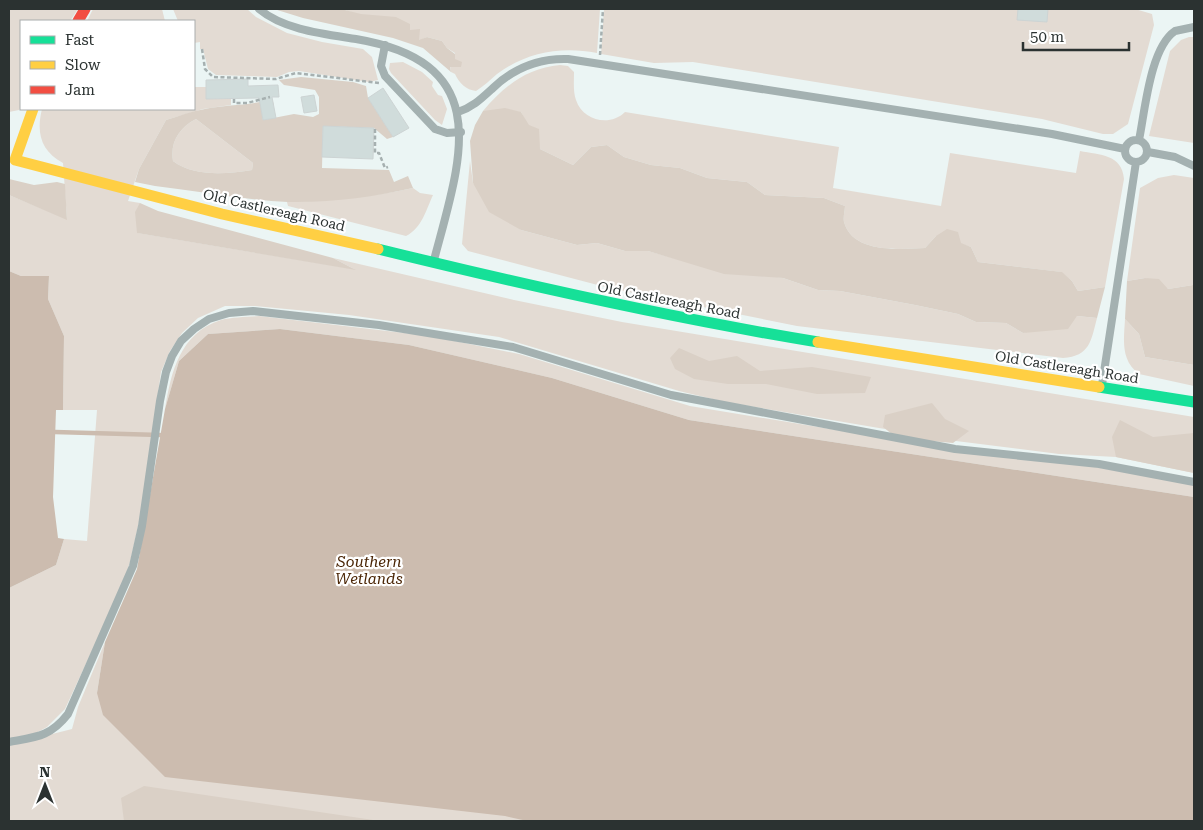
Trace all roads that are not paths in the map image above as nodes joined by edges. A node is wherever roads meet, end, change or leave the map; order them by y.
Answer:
1 (85, 9) edge
2 (259, 9) edge
3 (79, 20) edge
4 (1194, 28) edge
5 (385, 45) junction
6 (33, 110) edge
7 (458, 112) junction
8 (461, 132) junction
9 (1139, 140) junction
10 (1125, 149) junction
11 (1148, 152) junction
12 (1136, 162) junction
13 (1194, 166) edge
14 (433, 264) junction
15 (1101, 387) junction
16 (1194, 402) edge
17 (1194, 482) edge
18 (9, 742) edge

1 - 3 street
2 - 5 lane
4 - 9 lane
5 - 7 lane
5 - 8 lane
6 - 14 street, Old Castlereagh Road
7 - 8 lane
7 - 10 lane
8 - 14 lane
9 - 10 lane
9 - 11 lane
10 - 12 lane
11 - 12 lane
11 - 13 lane
12 - 15 lane
14 - 15 street, Old Castlereagh Road
15 - 16 street, Old Castlereagh Road
17 - 18 lane

